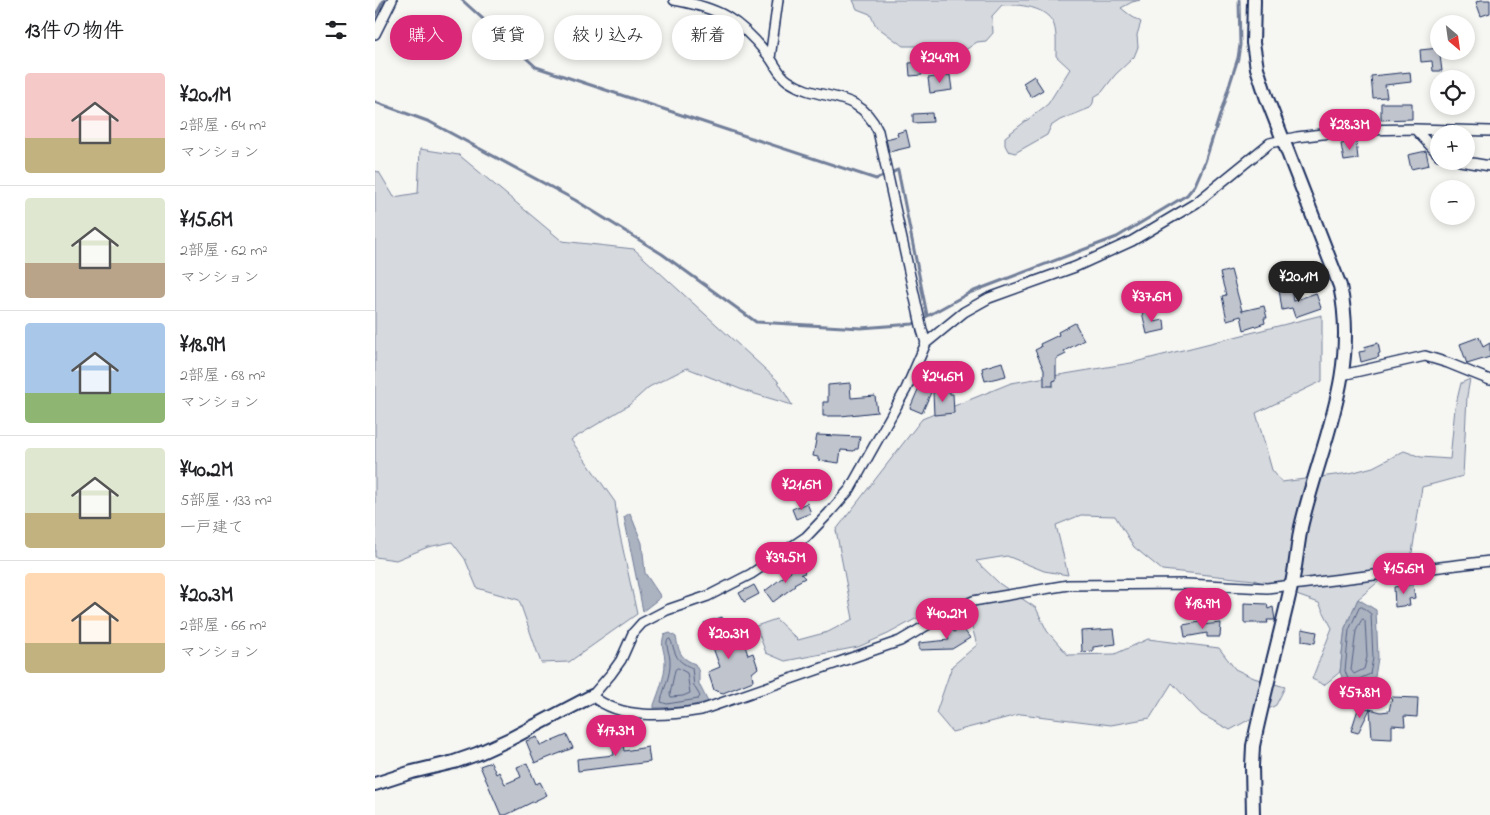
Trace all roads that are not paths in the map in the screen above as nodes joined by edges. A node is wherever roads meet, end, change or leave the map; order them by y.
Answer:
1 (392, 0) edge
2 (674, 0) edge
3 (778, 0) edge
4 (1254, 0) edge
5 (375, 34) edge
6 (770, 58) junction
7 (1415, 130) junction
8 (1490, 131) edge
9 (1283, 139) junction
10 (1430, 146) edge
11 (1475, 164) edge
12 (1490, 166) edge
13 (926, 343) junction
14 (1342, 375) junction
15 (1490, 380) edge
16 (1490, 561) edge
17 (1292, 585) junction
18 (592, 696) junction
19 (375, 784) edge
20 (1253, 815) edge

1 - 5 street
2 - 6 street
3 - 6 street
4 - 9 street
6 - 13 street
7 - 8 street
7 - 9 street
7 - 10 street
9 - 13 street
9 - 14 street
11 - 12 street
13 - 18 street
14 - 15 street
14 - 17 street
16 - 17 street
17 - 18 street
17 - 20 street
18 - 19 street

